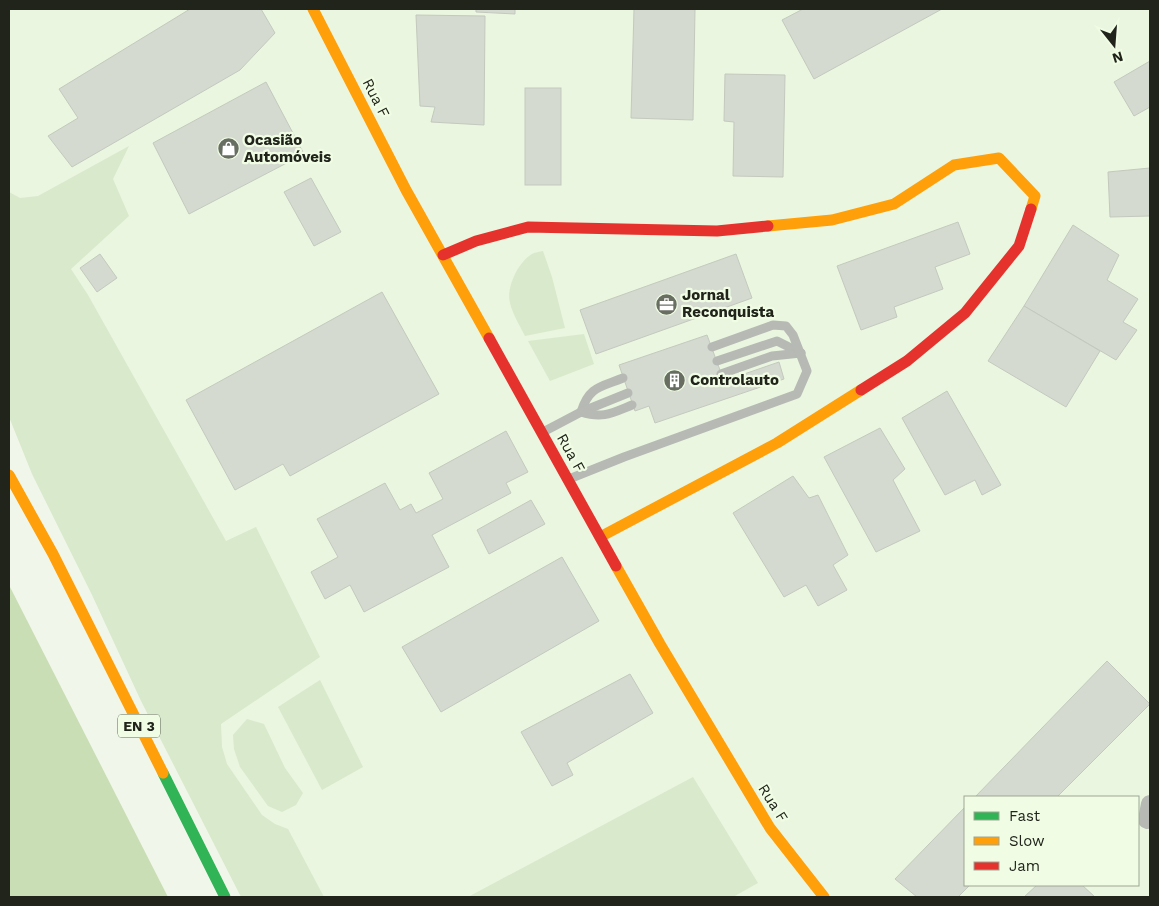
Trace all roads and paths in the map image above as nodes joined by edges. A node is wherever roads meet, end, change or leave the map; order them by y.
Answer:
1 (313, 9) edge
2 (443, 255) junction
3 (712, 347) dead end
4 (801, 353) junction
5 (717, 361) dead end
6 (721, 374) dead end
7 (623, 378) dead end
8 (628, 393) dead end
9 (632, 405) dead end
10 (581, 412) junction
11 (542, 432) junction
12 (11, 471) edge
13 (568, 480) junction
14 (600, 537) junction
15 (225, 897) edge
16 (824, 897) edge

1 - 2 street, Rua F
2 - 11 street, Rua F
2 - 14 street
3 - 4 lane
4 - 5 lane
4 - 6 lane
4 - 13 lane
7 - 10 lane
8 - 10 lane
9 - 10 lane
10 - 11 lane
11 - 13 street, Rua F
12 - 15 street, EN 3
13 - 14 street, Rua F
14 - 16 street, Rua F

